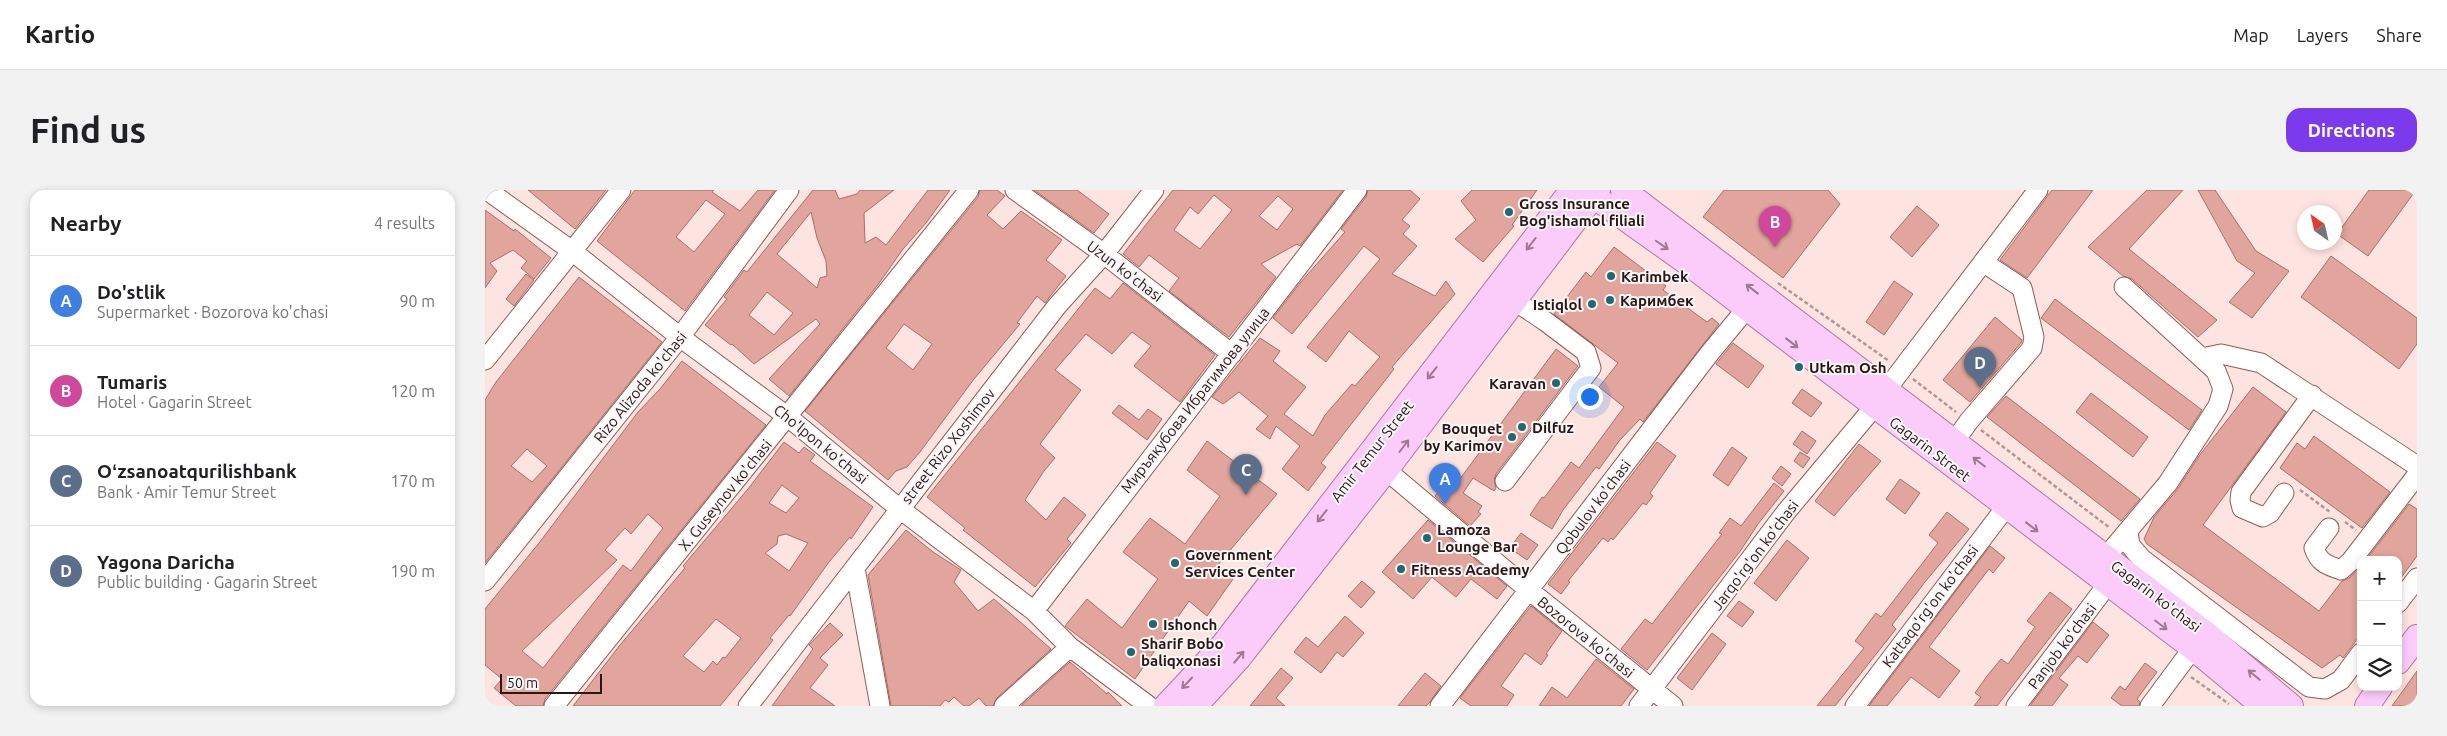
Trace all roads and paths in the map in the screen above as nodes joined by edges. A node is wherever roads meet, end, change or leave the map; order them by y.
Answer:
1 (487, 190) edge
2 (621, 190) edge
3 (789, 190) edge
4 (969, 190) edge
5 (1015, 190) edge
6 (1154, 190) edge
7 (1357, 190) edge
8 (1623, 190) edge
9 (2038, 190) edge
10 (1587, 192) edge
11 (572, 251) junction
12 (1104, 254) junction
13 (1983, 262) junction
14 (2124, 287) dead end
15 (1515, 301) junction
16 (1747, 308) junction
17 (680, 337) junction
18 (1232, 354) junction
19 (2202, 358) junction
20 (485, 360) edge
21 (2312, 395) junction
22 (1880, 399) junction
23 (788, 416) junction
24 (1954, 442) junction
25 (2417, 466) edge
26 (1386, 470) junction
27 (2417, 474) edge
28 (1505, 481) dead end
29 (2288, 489) joint
30 (2006, 507) junction
31 (900, 508) junction
32 (2329, 528) dead end
33 (2128, 531) junction
34 (2368, 539) junction
35 (2105, 558) junction
36 (855, 568) junction
37 (2417, 578) edge
38 (485, 580) edge
39 (2107, 585) junction
40 (1529, 591) junction
41 (2400, 601) edge
42 (1034, 611) junction
43 (2417, 636) edge
44 (1070, 647) junction
45 (2193, 648) junction
46 (2402, 657) edge
47 (2357, 658) edge
48 (1652, 690) junction
49 (2377, 691) edge
50 (554, 706) edge
51 (748, 706) edge
52 (880, 706) edge
53 (1004, 706) edge
54 (1149, 706) edge
55 (1166, 706) edge
56 (1195, 706) edge
57 (1441, 706) edge
58 (1639, 706) edge
59 (1673, 706) edge
60 (1855, 706) edge
61 (2016, 706) edge
62 (2150, 706) edge
63 (2263, 706) edge
64 (2291, 706) edge
65 (2367, 706) edge

1 - 11 street, Cho'lpon ko'chasi
2 - 11 street
3 - 17 street, Rizo Alizoda ko'chasi
4 - 23 street, X. Guseynov ko'chasi
5 - 12 street, Uzun ko'chasi
6 - 12 street, street Rizo Xoshimov
7 - 18 street, Миръякубова Ибрагимова улица
22 -> 8 main road, Gagarin Street
9 - 13 street, Jarqo'rg'on ko'chasi
10 - 15 main road, Amir Temur Street
10 -> 16 main road, Gagarin Street
10 -> 55 main road, Amir Temur Street
11 - 17 street, Cho'lpon ko'chasi
11 - 20 street
12 - 18 street, Uzun ko'chasi
12 - 31 street, street Rizo Xoshimov
13 - 22 street, Jarqo'rg'on ko'chasi
13 - 24 street
14 - 19 street
26 -> 15 main road, Amir Temur Street
15 - 28 street
16 -> 22 main road, Gagarin Street
16 - 40 street, Qobulov ko'chasi
17 - 23 street, Cho'lpon ko'chasi
17 - 38 street, Rizo Alizoda ko'chasi
18 - 42 street, Миръякубова Ибрагимова улица
19 - 21 street
19 - 33 street
21 - 25 street
21 - 29 street
22 - 24 main road, Gagarin Street
22 - 30 main road, Gagarin Street
22 - 48 street, Jarqo'rg'on ko'chasi
23 - 31 street, Cho'lpon ko'chasi
23 - 50 street, X. Guseynov ko'chasi
35 -> 24 main road, Gagarin ko'chasi
26 - 40 street, Bozorova ko'chasi
56 -> 26 main road, Amir Temur Street
27 - 34 street
29 - 34 path
30 -> 39 main road, Gagarin Street
30 - 60 street, Kattaqo'rg'on ko'chasi
31 - 36 street, street Rizo Xoshimov
31 - 42 street, Cho'lpon ko'chasi
32 - 34 street
33 - 35 street
33 - 47 street
64 -> 35 main road, Gagarin ko'chasi
36 - 51 street, street Rizo Xoshimov
36 - 52 street
37 - 41 street
39 -> 45 main road, Gagarin Street
39 - 61 street, Panjob ko'chasi
40 - 48 street, Bozorova ko'chasi
40 - 57 street, Qobulov ko'chasi
42 - 44 street, Cho'lpon ko'chasi
43 - 46 main road
44 - 53 street
44 - 54 street, Cho'lpon ko'chasi
45 - 62 street
45 - 63 main road, Gagarin Street
48 - 58 street, Jarqo'rg'on ko'chasi
48 - 59 street, Bozorova ko'chasi
49 - 65 main road

